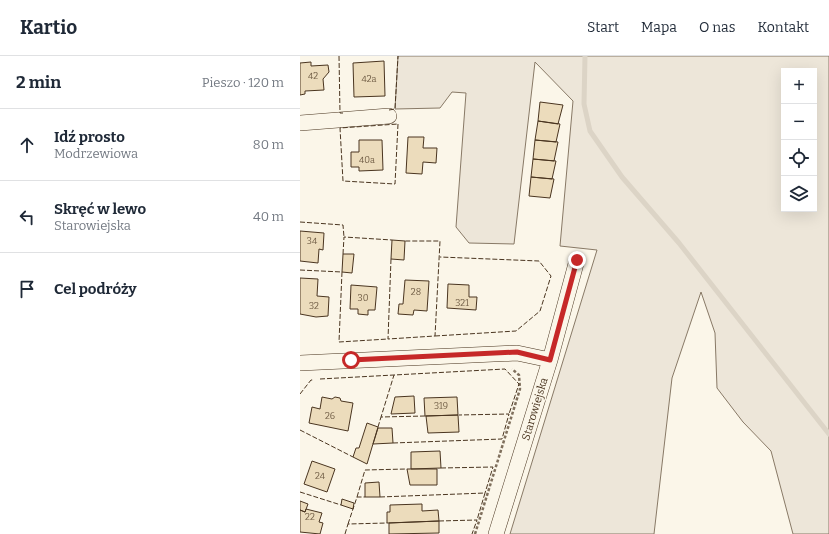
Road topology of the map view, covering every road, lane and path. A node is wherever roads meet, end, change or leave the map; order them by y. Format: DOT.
graph roads {
  1 [pos="389,116"];
  2 [pos="300,123"];
  3 [pos="577,260"];
  4 [pos="550,360"];
  5 [pos="300,363"];
  6 [pos="510,368"];
  7 [pos="476,534"];
  8 [pos="496,534"];
  1 -- 2 [label="street"];
  3 -- 4 [label="street, Starowiejska"];
  4 -- 5 [label="street"];
  4 -- 8 [label="street, Starowiejska"];
  6 -- 7 [label="path"];
}
